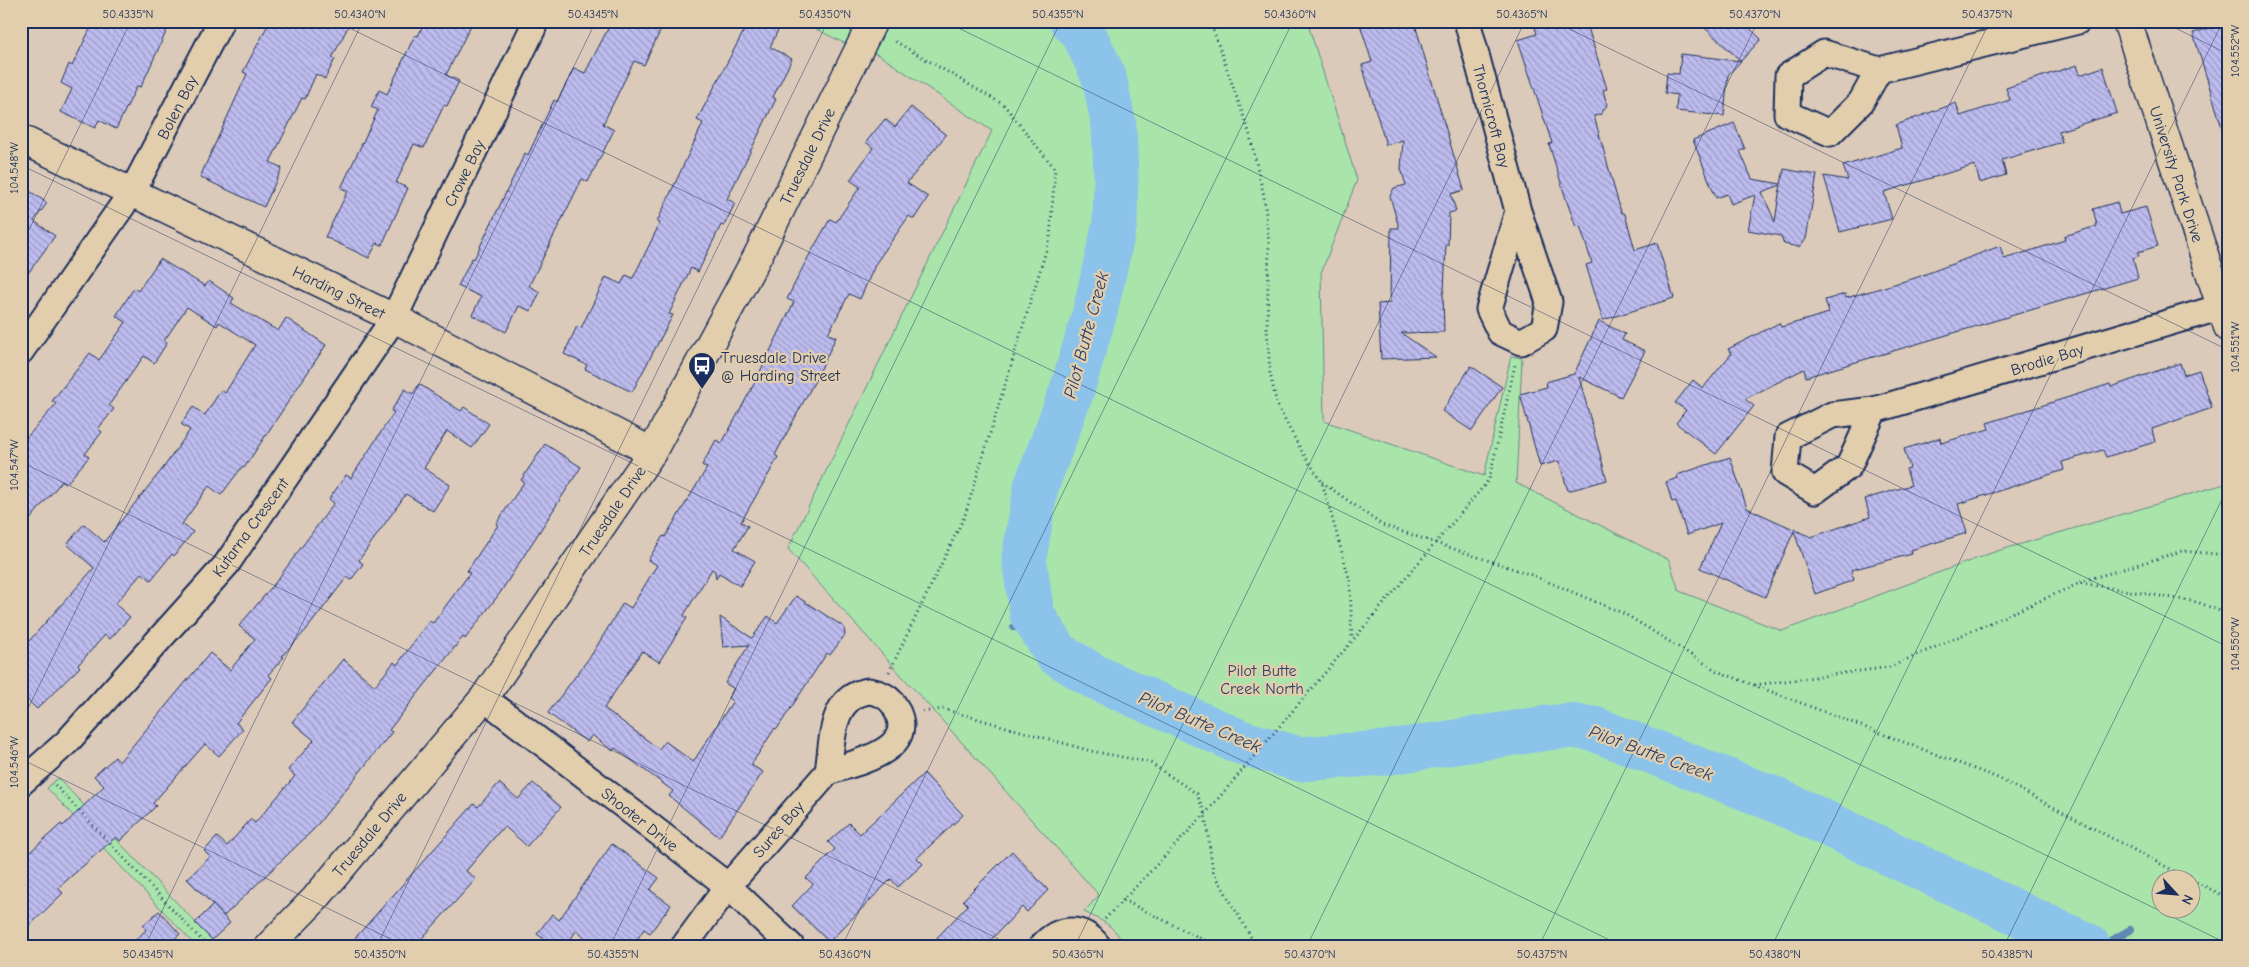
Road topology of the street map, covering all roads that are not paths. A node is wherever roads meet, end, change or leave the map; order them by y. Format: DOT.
graph roads {
  1 [pos="222,21"];
  2 [pos="1467,21"];
  3 [pos="2078,21"];
  4 [pos="2127,21"];
  5 [pos="537,23"];
  6 [pos="871,25"];
  7 [pos="1879,70"];
  8 [pos="21,139"];
  9 [pos="132,192"];
  10 [pos="1518,210"];
  11 [pos="2225,314"];
  12 [pos="394,318"];
  13 [pos="21,351"];
  14 [pos="1874,410"];
  15 [pos="652,452"];
  16 [pos="484,698"];
  17 [pos="828,772"];
  18 [pos="30,776"];
  19 [pos="728,886"];
  20 [pos="1094,941"];
  21 [pos="268,946"];
  22 [pos="684,946"];
  23 [pos="791,946"];
  24 [pos="1042,946"];
  1 -- 9 [label="street, Bolen Bay"];
  2 -- 10 [label="street, Thornicroft Bay"];
  3 -- 7 [label="street"];
  4 -- 11 [label="street, University Park Drive"];
  5 -- 12 [label="street, Crowe Bay"];
  6 -- 15 [label="street, Truesdale Drive"];
  8 -- 9 [label="street, Harding Street"];
  9 -- 12 [label="street, Harding Street"];
  9 -- 13 [label="street"];
  10 -- 10 [label="street, Thornicroft Bay"];
  11 -- 14 [label="street, Brodie Bay"];
  12 -- 15 [label="street, Harding Street"];
  12 -- 18 [label="street, Kutarna Crescent"];
  15 -- 16 [label="street, Truesdale Drive"];
  16 -- 19 [label="street, Shooter Drive"];
  16 -- 21 [label="street, Truesdale Drive"];
  17 -- 17 [label="street, Sures Bay"];
  17 -- 19 [label="street, Sures Bay"];
  19 -- 22 [label="street, Sures Bay"];
  19 -- 23 [label="street, Shooter Drive"];
  20 -- 24 [label="street"];
}
